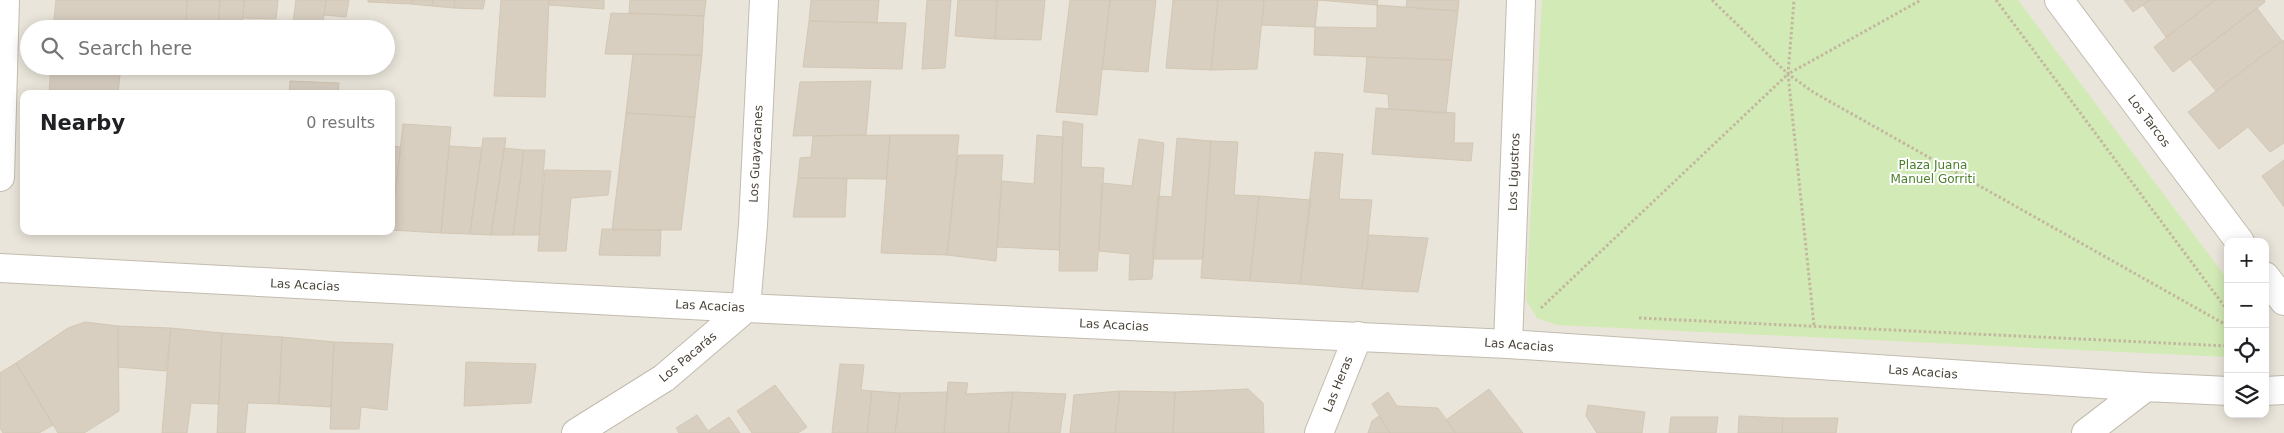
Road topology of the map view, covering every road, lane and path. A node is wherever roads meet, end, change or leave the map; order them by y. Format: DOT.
graph roads {
  1 [pos="5,0"];
  2 [pos="764,0"];
  3 [pos="1520,0"];
  4 [pos="1712,0"];
  5 [pos="1794,0"];
  6 [pos="1921,0"];
  7 [pos="1996,0"];
  8 [pos="2059,0"];
  9 [pos="1788,74"];
  10 [pos="0,177"];
  11 [pos="2237,238"];
  12 [pos="0,268"];
  13 [pos="2269,281"];
  14 [pos="2284,301"];
  15 [pos="2224,306"];
  16 [pos="746,308"];
  17 [pos="1548,312"];
  18 [pos="1635,318"];
  19 [pos="2224,324"];
  20 [pos="1814,325"];
  21 [pos="1358,336"];
  22 [pos="1508,344"];
  23 [pos="2224,346"];
  24 [pos="2146,387"];
  25 [pos="2284,390"];
  26 [pos="2224,391"];
  27 [pos="2269,391"];
  28 [pos="576,433"];
  29 [pos="1319,433"];
  30 [pos="2086,433"];
  1 -- 10 [label="street"];
  2 -- 16 [label="street, Los Guayacanes"];
  3 -- 22 [label="street, Los Ligustros"];
  4 -- 9 [label="path"];
  5 -- 9 [label="path"];
  6 -- 9 [label="path"];
  7 -- 15 [label="path"];
  8 -- 11 [label="street, Los Tarcos"];
  9 -- 17 [label="path"];
  9 -- 19 [label="path"];
  9 -- 20 [label="path"];
  12 -- 16 [label="street, Las Acacias"];
  13 -- 14 [label="street"];
  16 -- 21 [label="street, Las Acacias"];
  16 -- 28 [label="street, Los Pacarás"];
  18 -- 20 [label="path"];
  20 -- 23 [label="path"];
  21 -- 22 [label="street, Las Acacias"];
  21 -- 29 [label="street, Las Heras"];
  22 -- 24 [label="street, Las Acacias"];
  24 -- 26 [label="street, Las Acacias"];
  24 -- 30 [label="street"];
  25 -- 27 [label="street"];
}
